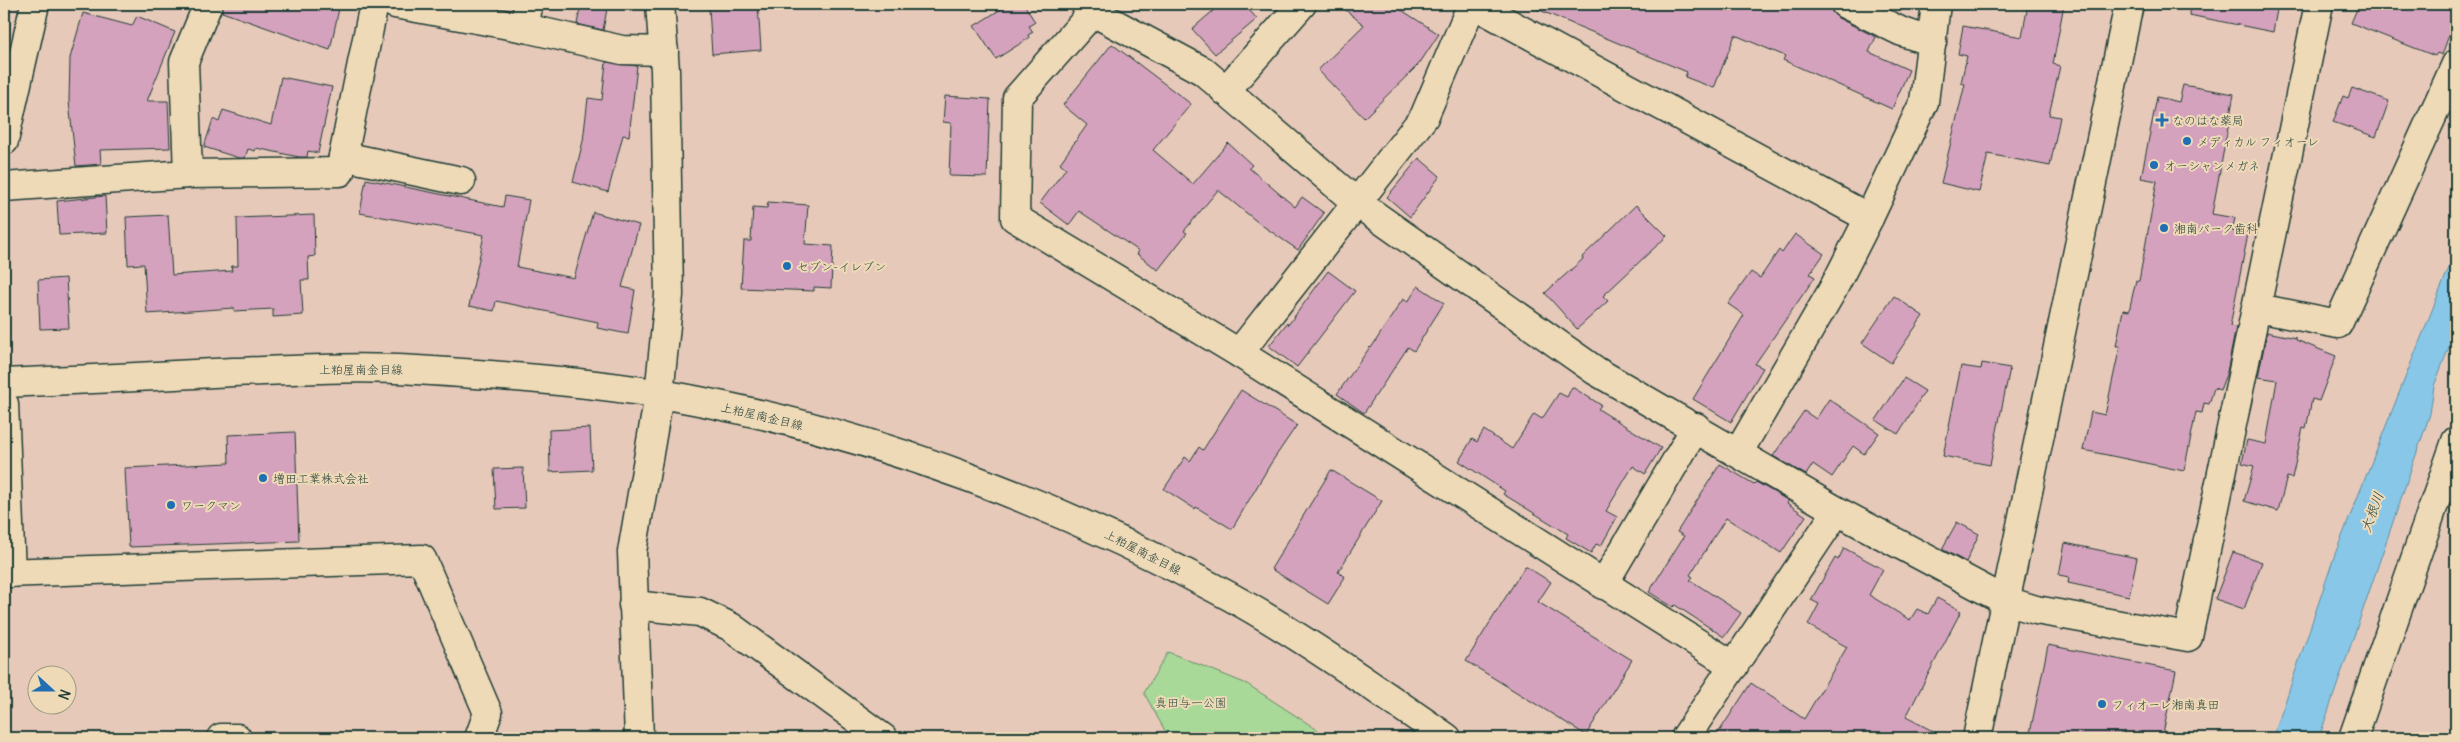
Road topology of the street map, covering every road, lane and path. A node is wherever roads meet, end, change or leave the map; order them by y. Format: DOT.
graph roads {
  1 [pos="35,4"];
  2 [pos="208,4"];
  3 [pos="374,4"];
  4 [pos="394,4"];
  5 [pos="660,4"];
  6 [pos="1302,4"];
  7 [pos="1472,4"];
  8 [pos="1844,4"];
  9 [pos="1936,4"];
  10 [pos="2129,4"];
  11 [pos="2319,4"];
  12 [pos="1089,8"];
  13 [pos="526,16"];
  14 [pos="1932,42"];
  15 [pos="664,51"];
  16 [pos="2456,64"];
  17 [pos="1225,91"];
  18 [pos="4,140"];
  19 [pos="343,156"];
  20 [pos="188,174"];
  21 [pos="461,181"];
  22 [pos="4,187"];
  23 [pos="1356,202"];
  24 [pos="1869,218"];
  25 [pos="2258,308"];
  26 [pos="1239,354"];
  27 [pos="4,383"];
  28 [pos="659,395"];
  29 [pos="4,404"];
  30 [pos="1696,428"];
  31 [pos="2456,441"];
  32 [pos="1738,452"];
  33 [pos="1837,511"];
  34 [pos="7,573"];
  35 [pos="1603,585"];
  36 [pos="2006,601"];
  37 [pos="633,605"];
  38 [pos="1734,666"];
  39 [pos="222,738"];
  40 [pos="237,738"];
  41 [pos="480,738"];
  42 [pos="639,738"];
  43 [pos="883,738"];
  44 [pos="1447,738"];
  45 [pos="1685,738"];
  46 [pos="1977,738"];
  47 [pos="2353,738"];
  1 -- 18 [label="street"];
  2 -- 20 [label="street"];
  3 -- 19 [label="street"];
  4 -- 13 [label="street"];
  5 -- 15 [label="street"];
  6 -- 17 [label="street"];
  7 -- 23 [label="street"];
  7 -- 24 [label="street"];
  8 -- 14 [label="street"];
  9 -- 14 [label="street"];
  10 -- 36 [label="street"];
  11 -- 25 [label="street"];
  12 -- 17 [label="street"];
  12 -- 26 [label="street"];
  13 -- 15 [label="street"];
  14 -- 24 [label="street"];
  15 -- 28 [label="street"];
  16 -- 25 [label="street"];
  17 -- 23 [label="street"];
  19 -- 20 [label="street"];
  19 -- 21 [label="street"];
  20 -- 22 [label="street"];
  23 -- 26 [label="street"];
  23 -- 30 [label="street"];
  24 -- 32 [label="street"];
  25 -- 36 [label="street"];
  26 -- 35 [label="street"];
  27 -- 28 [label="street, 上粕屋南金目線"];
  28 -- 37 [label="street"];
  28 -- 44 [label="street, 上粕屋南金目線"];
  29 -- 34 [label="street"];
  30 -- 32 [label="street"];
  30 -- 35 [label="street"];
  31 -- 47 [label="street"];
  32 -- 33 [label="street"];
  33 -- 36 [label="street"];
  33 -- 38 [label="street"];
  34 -- 41 [label="street"];
  35 -- 38 [label="street"];
  36 -- 46 [label="street"];
  37 -- 42 [label="street"];
  37 -- 43 [label="street"];
  38 -- 45 [label="street"];
  39 -- 40 [label="street"];
}
